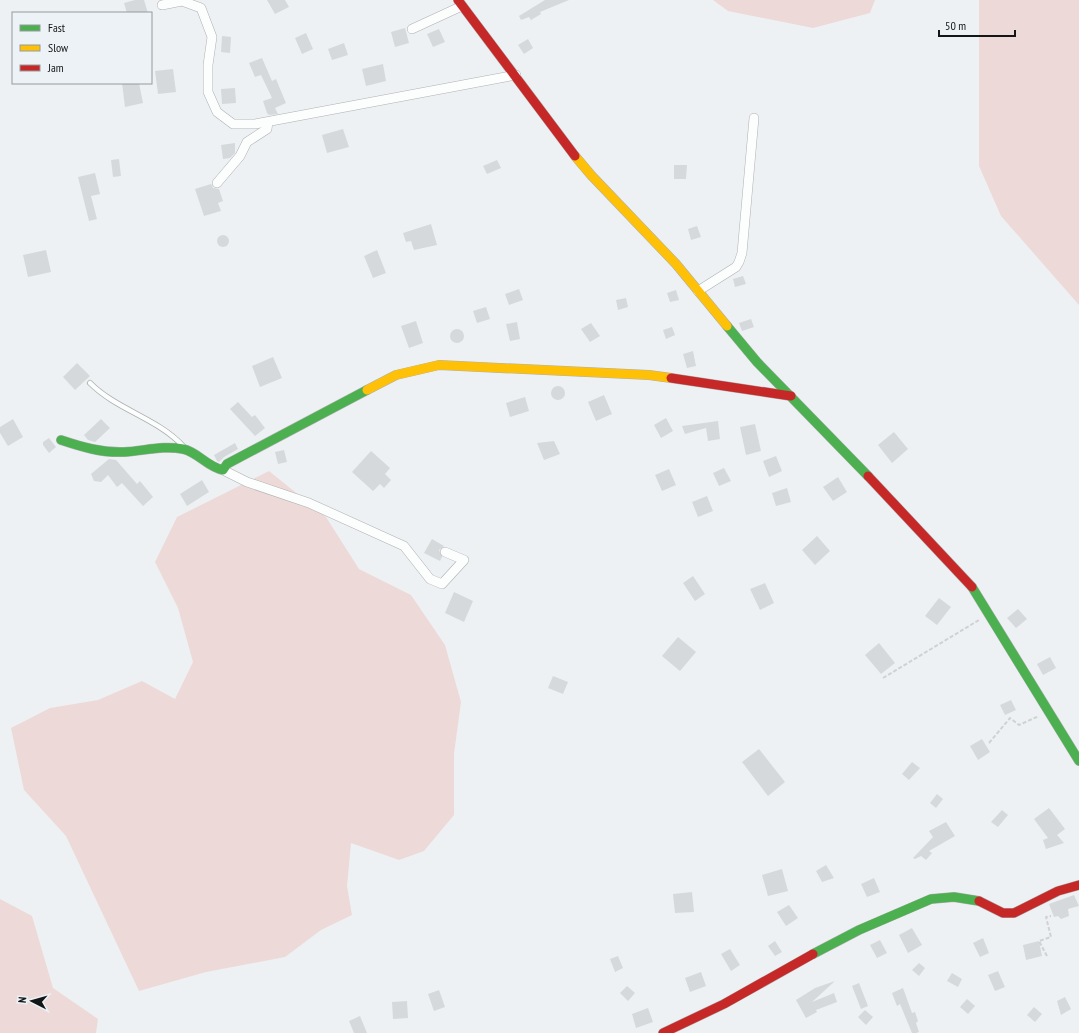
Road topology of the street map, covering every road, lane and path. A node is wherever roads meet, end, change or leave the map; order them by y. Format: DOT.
graph roads {
  1 [pos="460,3"];
  2 [pos="162,5"];
  3 [pos="412,29"];
  4 [pos="516,76"];
  5 [pos="754,118"];
  6 [pos="268,122"];
  7 [pos="217,183"];
  8 [pos="698,291"];
  9 [pos="90,383"];
  10 [pos="791,396"];
  11 [pos="61,440"];
  12 [pos="185,449"];
  13 [pos="223,470"];
  14 [pos="445,552"];
  15 [pos="990,613"];
  16 [pos="883,678"];
  17 [pos="1050,711"];
  18 [pos="989,742"];
  19 [pos="1079,761"];
  20 [pos="1079,885"];
  21 [pos="1051,916"];
  22 [pos="1047,956"];
  23 [pos="662,1033"];
  1 -- 3 [label="street"];
  1 -- 4 [label="street"];
  2 -- 6 [label="street"];
  4 -- 6 [label="street"];
  4 -- 8 [label="street"];
  5 -- 8 [label="street"];
  6 -- 7 [label="street"];
  8 -- 10 [label="street"];
  9 -- 12 [label="lane"];
  10 -- 13 [label="street"];
  10 -- 15 [label="street"];
  11 -- 12 [label="street"];
  12 -- 13 [label="street"];
  13 -- 14 [label="street"];
  15 -- 16 [label="path"];
  15 -- 17 [label="street"];
  17 -- 18 [label="path"];
  17 -- 19 [label="street"];
  20 -- 23 [label="street"];
  21 -- 22 [label="path"];
}
